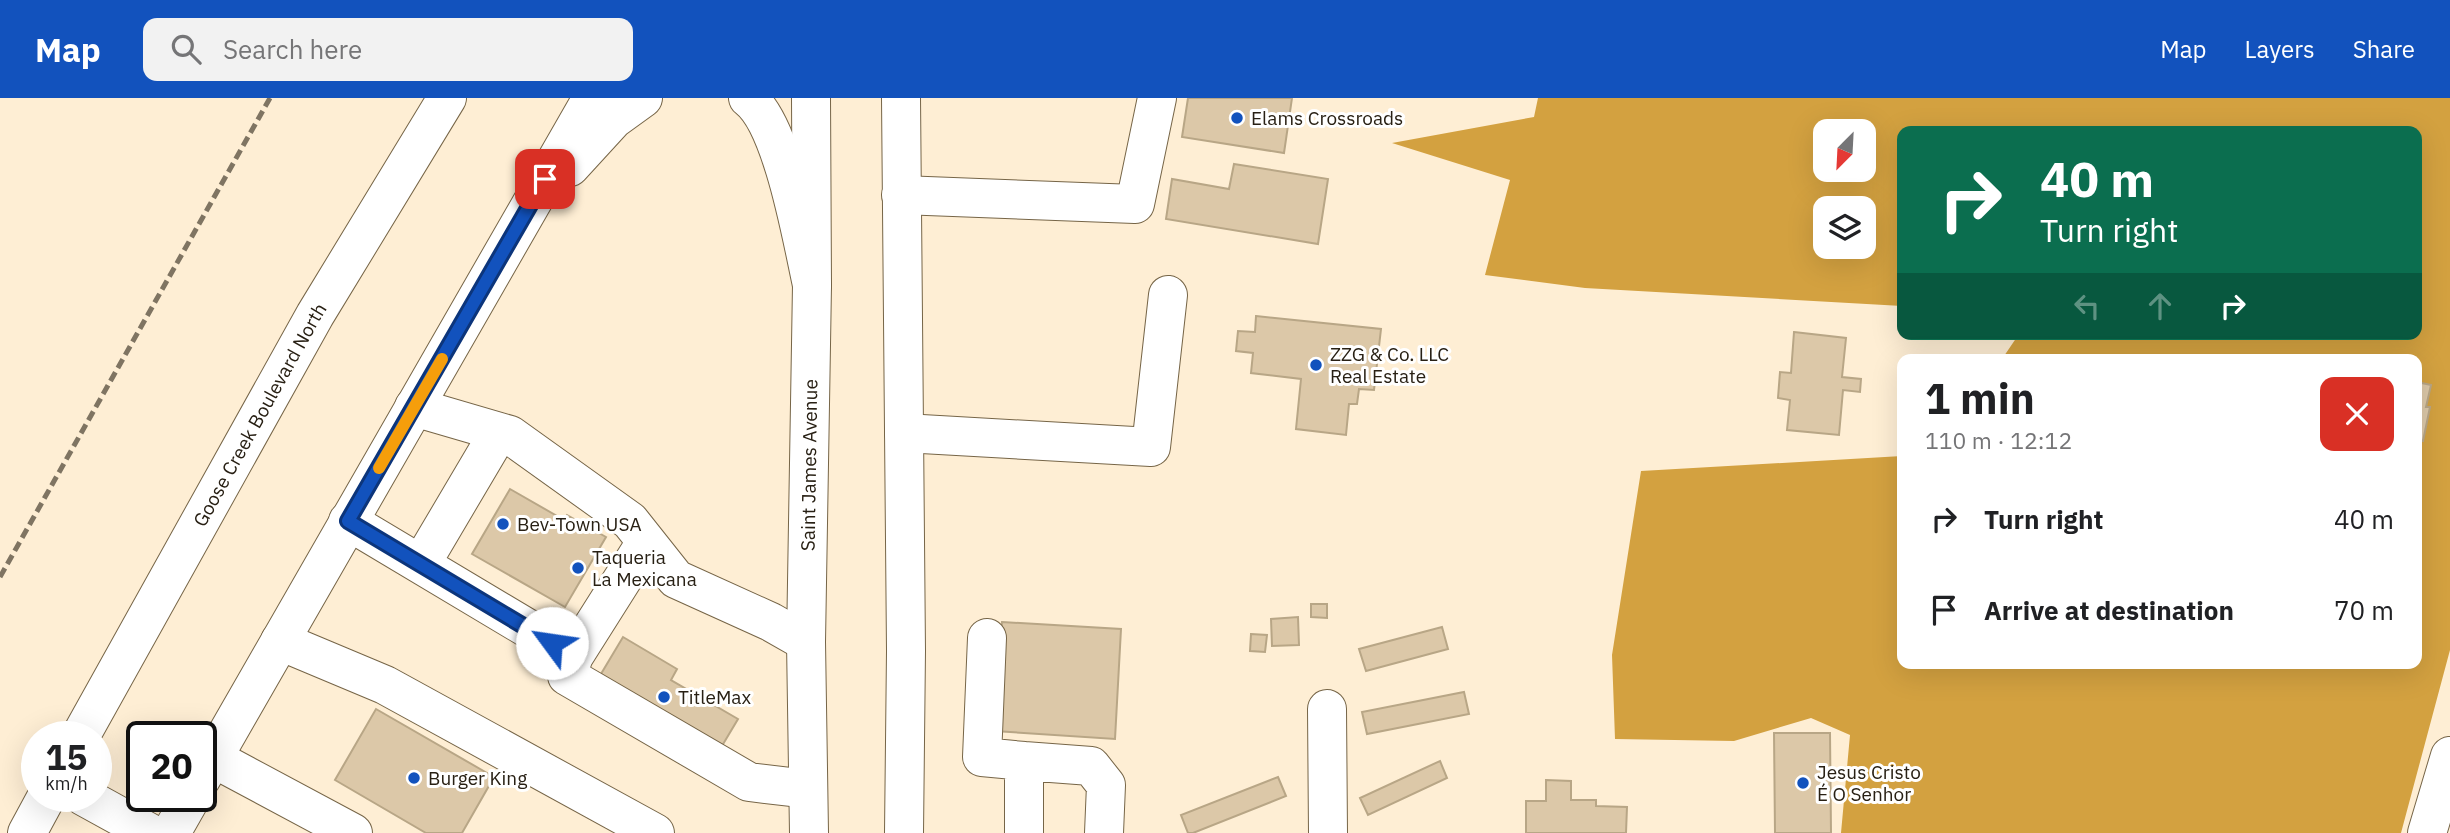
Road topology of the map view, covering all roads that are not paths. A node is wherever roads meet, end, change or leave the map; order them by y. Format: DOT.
graph roads {
  1 [pos="447,98"];
  2 [pos="592,98"];
  3 [pos="643,98"];
  4 [pos="748,98"];
  5 [pos="811,98"];
  6 [pos="901,98"];
  7 [pos="1157,98"];
  8 [pos="901,195"];
  9 [pos="522,220"];
  10 [pos="812,285"];
  11 [pos="1168,295"];
  12 [pos="414,407"];
  13 [pos="499,432"];
  14 [pos="904,433"];
  15 [pos="348,521"];
  16 [pos="646,542"];
  17 [pos="421,564"];
  18 [pos="987,638"];
  19 [pos="280,641"];
  20 [pos="806,642"];
  21 [pos="574,656"];
  22 [pos="369,678"];
  23 [pos="1326,709"];
  24 [pos="89,721"];
  25 [pos="217,751"];
  26 [pos="2450,756"];
  27 [pos="1024,761"];
  28 [pos="217,773"];
  29 [pos="808,789"];
  30 [pos="38,812"];
  31 [pos="112,812"];
  32 [pos="182,812"];
  33 [pos="27,833"];
  34 [pos="150,833"];
  35 [pos="171,833"];
  36 [pos="353,833"];
  37 [pos="602,833"];
  38 [pos="655,833"];
  39 [pos="809,833"];
  40 [pos="904,833"];
  41 [pos="1024,833"];
  42 [pos="1104,833"];
  43 [pos="1328,833"];
  44 [pos="2427,833"];
  1 -- 24 [label="main road, Goose Creek Boulevard North"];
  2 -- 9 [label="main road"];
  3 -- 9 [label="main road"];
  4 -- 10 [label="main road"];
  5 -- 10 [label="main road, Saint James Avenue"];
  6 -- 8 [label="main road"];
  7 -- 8 [label="main road"];
  8 -- 14 [label="main road"];
  9 -- 12 [label="main road"];
  10 -- 20 [label="main road, Saint James Avenue"];
  11 -- 14 [label="main road"];
  12 -- 13 [label="main road"];
  12 -- 15 [label="main road"];
  13 -- 16 [label="main road"];
  13 -- 17 [label="main road"];
  14 -- 40 [label="main road"];
  15 -- 17 [label="main road"];
  15 -- 19 [label="main road"];
  16 -- 20 [label="main road"];
  16 -- 21 [label="main road"];
  17 -- 21 [label="main road"];
  18 -- 27 [label="main road"];
  19 -- 22 [label="main road"];
  19 -- 25 [label="main road"];
  20 -- 29 [label="main road, Saint James Avenue"];
  21 -- 29 [label="main road"];
  22 -- 37 [label="main road"];
  22 -- 38 [label="main road"];
  23 -- 43 [label="main road"];
  26 -- 44 [label="main road"];
  27 -- 41 [label="main road"];
  27 -- 42 [label="main road"];
  28 -- 36 [label="main road"];
  29 -- 39 [label="main road, Saint James Avenue"];
  30 -- 33 [label="main road"];
  31 -- 34 [label="main road"];
  32 -- 35 [label="main road"];
}
